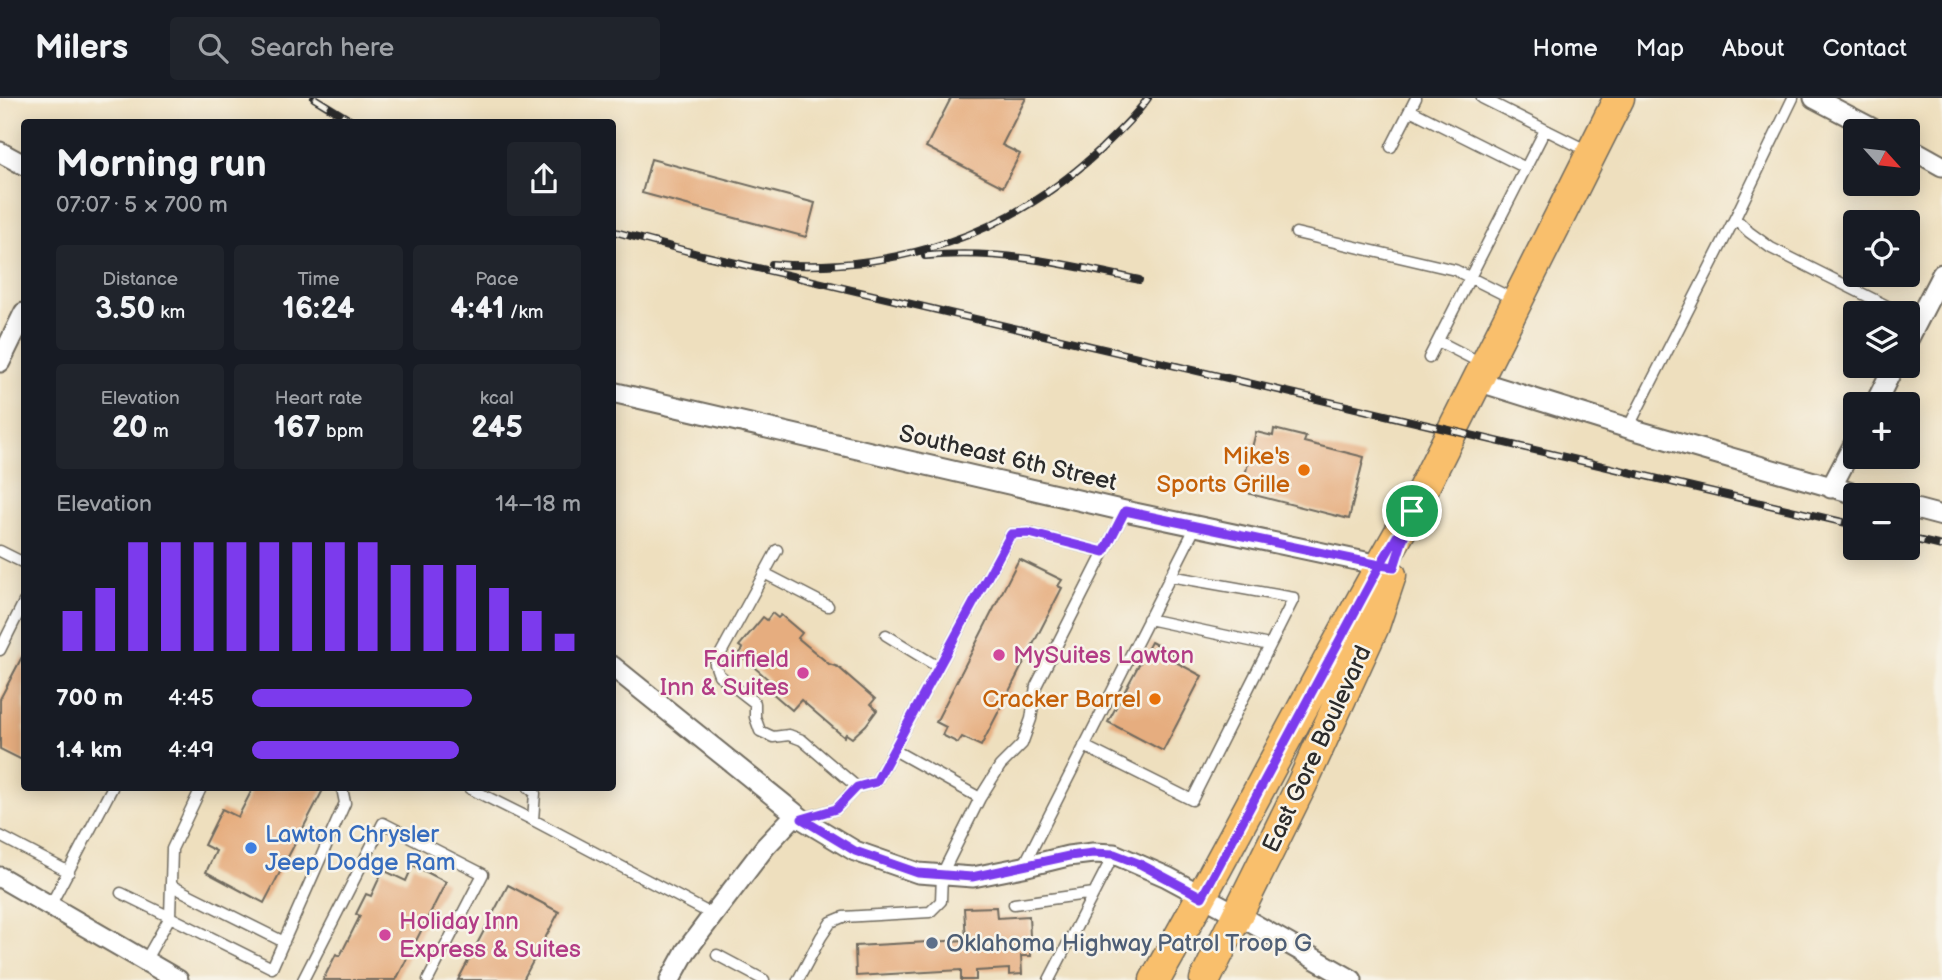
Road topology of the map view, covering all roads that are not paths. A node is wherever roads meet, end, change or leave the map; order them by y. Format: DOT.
graph roads {
  1 [pos="1416,98"];
  2 [pos="1482,98"];
  3 [pos="1619,98"];
  4 [pos="1793,98"];
  5 [pos="1814,98"];
  6 [pos="1410,110"];
  7 [pos="1854,119"];
  8 [pos="1545,130"];
  9 [pos="1391,147"];
  10 [pos="0,152"];
  11 [pos="1592,153"];
  12 [pos="1920,154"];
  13 [pos="21,163"];
  14 [pos="1942,166"];
  15 [pos="1526,168"];
  16 [pos="1735,218"];
  17 [pos="1296,233"];
  18 [pos="1942,274"];
  19 [pos="1471,277"];
  20 [pos="1517,301"];
  21 [pos="1877,301"];
  22 [pos="1920,303"];
  23 [pos="21,319"];
  24 [pos="1438,341"];
  25 [pos="1429,358"];
  26 [pos="0,362"];
  27 [pos="1481,373"];
  28 [pos="616,393"];
  29 [pos="1628,428"];
  30 [pos="1843,465"];
  31 [pos="1831,488"];
  32 [pos="1843,491"];
  33 [pos="1920,510"];
  34 [pos="1125,511"];
  35 [pos="1942,516"];
  36 [pos="1196,526"];
  37 [pos="777,550"];
  38 [pos="0,551"];
  39 [pos="1104,552"];
  40 [pos="21,562"];
  41 [pos="1387,566"];
  42 [pos="764,573"];
  43 [pos="1170,576"];
  44 [pos="828,607"];
  45 [pos="21,608"];
  46 [pos="1148,619"];
  47 [pos="886,635"];
  48 [pos="1269,645"];
  49 [pos="0,650"];
  50 [pos="938,667"];
  51 [pos="616,669"];
  52 [pos="1084,746"];
  53 [pos="894,750"];
  54 [pos="857,787"];
  55 [pos="110,791"];
  56 [pos="200,791"];
  57 [pos="343,791"];
  58 [pos="475,791"];
  59 [pos="533,791"];
  60 [pos="980,798"];
  61 [pos="799,817"];
  62 [pos="533,820"];
  63 [pos="0,836"];
  64 [pos="1114,854"];
  65 [pos="1023,867"];
  66 [pos="69,872"];
  67 [pos="942,874"];
  68 [pos="0,877"];
  69 [pos="172,886"];
  70 [pos="121,893"];
  71 [pos="1094,893"];
  72 [pos="1202,897"];
  73 [pos="1014,904"];
  74 [pos="50,906"];
  75 [pos="713,915"];
  76 [pos="1238,915"];
  77 [pos="170,917"];
  78 [pos="284,942"];
  79 [pos="717,955"];
  80 [pos="145,961"];
  81 [pos="178,980"];
  82 [pos="303,980"];
  83 [pos="428,980"];
  84 [pos="670,980"];
  85 [pos="764,980"];
  86 [pos="798,980"];
  87 [pos="1049,980"];
  88 [pos="1155,980"];
  89 [pos="1205,980"];
  90 [pos="1352,980"];
  1 -- 6 [label="lane"];
  2 -- 8 [label="lane"];
  3 -- 11 [label="main road, East Gore Boulevard"];
  4 -- 16 [label="lane"];
  5 -- 7 [label="street"];
  6 -- 9 [label="lane"];
  6 -- 15 [label="lane"];
  8 -- 11 [label="lane"];
  8 -- 15 [label="lane"];
  10 -- 13 [label="street"];
  11 -- 20 [label="main road, East Gore Boulevard"];
  12 -- 14 [label="street"];
  15 -- 19 [label="lane"];
  16 -- 21 [label="lane"];
  16 -- 29 [label="lane"];
  17 -- 19 [label="lane"];
  18 -- 22 [label="street"];
  19 -- 20 [label="lane"];
  19 -- 24 [label="lane"];
  20 -- 27 [label="main road, East Gore Boulevard"];
  23 -- 26 [label="street"];
  24 -- 25 [label="lane"];
  24 -- 27 [label="lane"];
  27 -- 29 [label="street"];
  27 -- 41 [label="main road, East Gore Boulevard"];
  28 -- 34 [label="street, Southeast 6th Street"];
  29 -- 31 [label="street"];
  30 -- 31 [label="street"];
  31 -- 32 [label="street"];
  33 -- 35 [label="street"];
  34 -- 36 [label="street, Southeast 6th Street"];
  34 -- 39 [label="lane"];
  36 -- 41 [label="street, Southeast 6th Street"];
  36 -- 43 [label="lane"];
  37 -- 42 [label="lane"];
  38 -- 40 [label="lane"];
  39 -- 50 [label="lane"];
  39 -- 60 [label="lane"];
  41 -- 72 [label="main road, East Gore Boulevard"];
  41 -- 76 [label="main road, East Gore Boulevard"];
  42 -- 44 [label="lane"];
  42 -- 54 [label="lane"];
  43 -- 46 [label="lane"];
  43 -- 48 [label="lane"];
  45 -- 49 [label="lane"];
  46 -- 48 [label="lane"];
  46 -- 52 [label="lane"];
  47 -- 50 [label="lane"];
  48 -- 52 [label="lane"];
  50 -- 53 [label="lane"];
  51 -- 61 [label="street"];
  52 -- 65 [label="lane"];
  53 -- 54 [label="lane"];
  53 -- 60 [label="lane"];
  54 -- 61 [label="lane"];
  55 -- 66 [label="lane"];
  56 -- 69 [label="lane"];
  57 -- 78 [label="lane"];
  58 -- 62 [label="lane"];
  59 -- 62 [label="lane"];
  60 -- 67 [label="lane"];
  61 -- 67 [label="street"];
  61 -- 75 [label="street"];
  62 -- 75 [label="lane"];
  63 -- 66 [label="lane"];
  64 -- 65 [label="street"];
  64 -- 71 [label="lane"];
  64 -- 72 [label="street"];
  65 -- 67 [label="street"];
  66 -- 74 [label="lane"];
  67 -- 86 [label="lane"];
  68 -- 74 [label="street"];
  69 -- 77 [label="lane"];
  69 -- 78 [label="lane"];
  70 -- 77 [label="lane"];
  71 -- 73 [label="lane"];
  71 -- 87 [label="lane"];
  72 -- 76 [label="street"];
  72 -- 88 [label="main road, East Gore Boulevard"];
  74 -- 80 [label="street"];
  75 -- 84 [label="street"];
  76 -- 89 [label="main road, East Gore Boulevard"];
  76 -- 90 [label="street"];
  77 -- 78 [label="lane"];
  77 -- 80 [label="lane"];
  79 -- 85 [label="lane"];
  80 -- 81 [label="street"];
  82 -- 83 [label="lane"];
}
